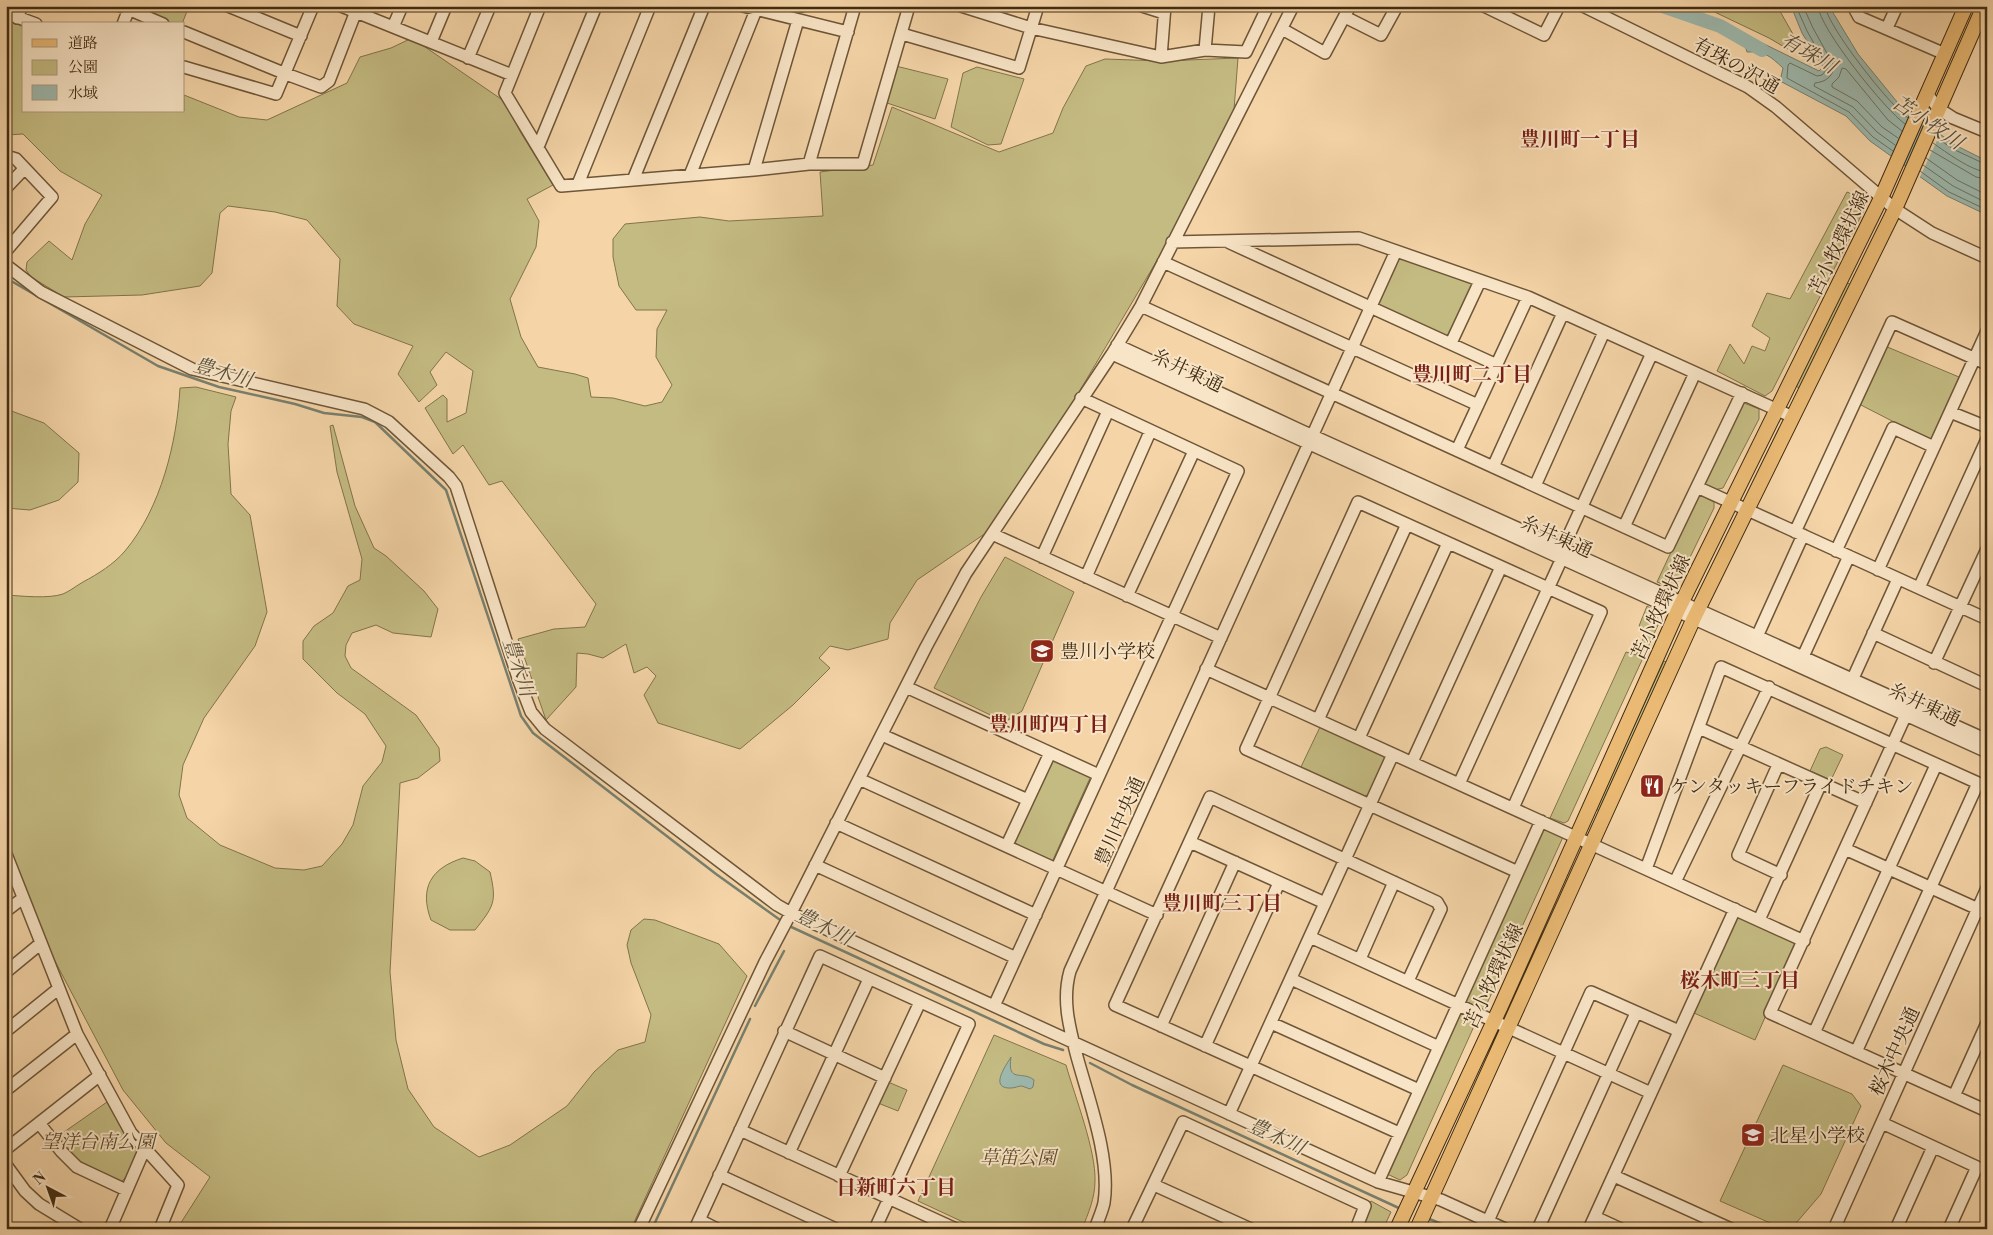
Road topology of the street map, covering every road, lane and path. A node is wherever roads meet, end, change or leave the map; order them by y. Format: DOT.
graph roads {
  1 [pos="22,6"];
  2 [pos="228,6"];
  3 [pos="313,6"];
  4 [pos="340,6"];
  5 [pos="402,6"];
  6 [pos="446,6"];
  7 [pos="490,6"];
  8 [pos="540,6"];
  9 [pos="596,6"];
  10 [pos="650,6"];
  11 [pos="704,6"];
  12 [pos="743,6"];
  13 [pos="855,6"];
  14 [pos="909,6"];
  15 [pos="1038,6"];
  16 [pos="1142,6"];
  17 [pos="1209,6"];
  18 [pos="1268,6"];
  19 [pos="1293,6"];
  20 [pos="1397,6"];
  21 [pos="1484,6"];
  22 [pos="1559,6"];
  23 [pos="1583,6"];
  24 [pos="1853,6"];
  25 [pos="1897,6"];
  26 [pos="1966,6"];
  27 [pos="127,7"];
  28 [pos="969,7"];
  29 [pos="1164,9"];
  30 [pos="1984,9"];
  31 [pos="357,10"];
  32 [pos="756,10"];
  33 [pos="1348,12"];
  34 [pos="12,16"];
  35 [pos="798,20"];
  36 [pos="30,22"];
  37 [pos="123,22"];
  38 [pos="159,22"];
  39 [pos="393,27"];
  40 [pos="1031,28"];
  41 [pos="1887,28"];
  42 [pos="1282,29"];
  43 [pos="185,32"];
  44 [pos="848,32"];
  45 [pos="902,34"];
  46 [pos="301,36"];
  47 [pos="431,42"];
  48 [pos="1205,50"];
  49 [pos="1945,54"];
  50 [pos="1161,57"];
  51 [pos="468,58"];
  52 [pos="185,67"];
  53 [pos="286,74"];
  54 [pos="512,75"];
  55 [pos="1925,100"];
  56 [pos="1938,113"];
  57 [pos="1987,132"];
  58 [pos="538,147"];
  59 [pos="6,156"];
  60 [pos="809,164"];
  61 [pos="24,169"];
  62 [pos="754,170"];
  63 [pos="690,176"];
  64 [pos="633,180"];
  65 [pos="578,184"];
  66 [pos="6,188"];
  67 [pos="1881,198"];
  68 [pos="1895,209"];
  69 [pos="1172,242"];
  70 [pos="1227,242"];
  71 [pos="6,251"];
  72 [pos="1396,251"];
  73 [pos="1987,258"];
  74 [pos="1163,262"];
  75 [pos="6,265"];
  76 [pos="1480,281"];
  77 [pos="1528,297"];
  78 [pos="1140,306"];
  79 [pos="1371,308"];
  80 [pos="1564,313"];
  81 [pos="1987,330"];
  82 [pos="1604,332"];
  83 [pos="1451,343"];
  84 [pos="1352,349"];
  85 [pos="1114,350"];
  86 [pos="1652,353"];
  87 [pos="1974,359"];
  88 [pos="1987,364"];
  89 [pos="1497,365"];
  90 [pos="1695,373"];
  91 [pos="1742,393"];
  92 [pos="1332,394"];
  93 [pos="1081,398"];
  94 [pos="1478,405"];
  95 [pos="1776,410"];
  96 [pos="1108,411"];
  97 [pos="1950,412"];
  98 [pos="1793,417"];
  99 [pos="1987,427"];
  100 [pos="1150,432"];
  101 [pos="1987,439"];
  102 [pos="1311,440"];
  103 [pos="1934,447"];
  104 [pos="1457,450"];
  105 [pos="1194,451"];
  106 [pos="1493,467"];
  107 [pos="1535,486"];
  108 [pos="1697,487"];
  109 [pos="1731,503"];
  110 [pos="1582,508"];
  111 [pos="1747,510"];
  112 [pos="1407,524"];
  113 [pos="1624,527"];
  114 [pos="992,534"];
  115 [pos="1799,534"];
  116 [pos="1448,543"];
  117 [pos="1987,549"];
  118 [pos="1836,551"];
  119 [pos="1562,553"];
  120 [pos="1849,556"];
  121 [pos="1042,557"];
  122 [pos="1501,567"];
  123 [pos="1878,570"];
  124 [pos="1086,576"];
  125 [pos="1898,579"];
  126 [pos="1548,588"];
  127 [pos="1919,588"];
  128 [pos="1127,596"];
  129 [pos="1680,606"];
  130 [pos="1960,607"];
  131 [pos="1696,614"];
  132 [pos="1172,616"];
  133 [pos="1987,619"];
  134 [pos="1873,633"];
  135 [pos="1220,638"];
  136 [pos="1755,640"];
  137 [pos="1801,661"];
  138 [pos="1934,663"];
  139 [pos="1206,669"];
  140 [pos="1850,684"];
  141 [pos="1987,686"];
  142 [pos="1768,687"];
  143 [pos="906,688"];
  144 [pos="1269,697"];
  145 [pos="1908,710"];
  146 [pos="1318,720"];
  147 [pos="1699,728"];
  148 [pos="882,735"];
  149 [pos="1359,738"];
  150 [pos="1987,740"];
  151 [pos="1892,744"];
  152 [pos="1740,746"];
  153 [pos="1987,752"];
  154 [pos="1050,753"];
  155 [pos="1393,754"];
  156 [pos="1412,762"];
  157 [pos="1778,765"];
  158 [pos="1936,765"];
  159 [pos="1099,775"];
  160 [pos="858,779"];
  161 [pos="1822,783"];
  162 [pos="1459,784"];
  163 [pos="1028,800"];
  164 [pos="1866,803"];
  165 [pos="1370,805"];
  166 [pos="1513,808"];
  167 [pos="1541,821"];
  168 [pos="836,824"];
  169 [pos="1575,837"];
  170 [pos="1190,842"];
  171 [pos="1592,844"];
  172 [pos="1007,845"];
  173 [pos="1845,849"];
  174 [pos="6,854"];
  175 [pos="1345,859"];
  176 [pos="1236,862"];
  177 [pos="815,865"];
  178 [pos="1056,869"];
  179 [pos="1646,869"];
  180 [pos="1889,869"];
  181 [pos="1518,872"];
  182 [pos="1781,875"];
  183 [pos="1278,882"];
  184 [pos="1394,882"];
  185 [pos="1674,882"];
  186 [pos="1931,887"];
  187 [pos="1987,888"];
  188 [pos="1106,891"];
  189 [pos="23,898"];
  190 [pos="1325,903"];
  191 [pos="1735,909"];
  192 [pos="6,911"];
  193 [pos="1982,911"];
  194 [pos="1036,915"];
  195 [pos="1157,915"];
  196 [pos="790,916"];
  197 [pos="1759,920"];
  198 [pos="1310,937"];
  199 [pos="1804,941"];
  200 [pos="40,944"];
  201 [pos="1016,958"];
  202 [pos="1360,959"];
  203 [pos="6,972"];
  204 [pos="869,978"];
  205 [pos="1291,979"];
  206 [pos="1408,981"];
  207 [pos="58,989"];
  208 [pos="920,1002"];
  209 [pos="1458,1004"];
  210 [pos="994,1006"];
  211 [pos="1636,1012"];
  212 [pos="1494,1020"];
  213 [pos="1271,1023"];
  214 [pos="1987,1023"];
  215 [pos="1161,1026"];
  216 [pos="1509,1028"];
  217 [pos="6,1031"];
  218 [pos="1679,1031"];
  219 [pos="784,1032"];
  220 [pos="78,1034"];
  221 [pos="1814,1034"];
  222 [pos="1073,1042"];
  223 [pos="1205,1046"];
  224 [pos="1439,1047"];
  225 [pos="1856,1052"];
  226 [pos="1564,1053"];
  227 [pos="834,1055"];
  228 [pos="1251,1067"];
  229 [pos="1608,1073"];
  230 [pos="1904,1074"];
  231 [pos="100,1075"];
  232 [pos="885,1078"];
  233 [pos="6,1090"];
  234 [pos="1419,1090"];
  235 [pos="1651,1093"];
  236 [pos="1954,1096"];
  237 [pos="1987,1111"];
  238 [pos="1229,1114"];
  239 [pos="39,1123"];
  240 [pos="1882,1123"];
  241 [pos="740,1130"];
  242 [pos="1400,1134"];
  243 [pos="1933,1147"];
  244 [pos="145,1148"];
  245 [pos="6,1149"];
  246 [pos="789,1153"];
  247 [pos="6,1165"];
  248 [pos="719,1174"];
  249 [pos="839,1176"];
  250 [pos="1614,1176"];
  251 [pos="1378,1182"];
  252 [pos="1154,1185"];
  253 [pos="126,1190"];
  254 [pos="1412,1196"];
  255 [pos="889,1198"];
  256 [pos="1429,1203"];
  257 [pos="1595,1217"];
  258 [pos="1488,1221"];
  259 [pos="930,1223"];
  260 [pos="1400,1223"];
  261 [pos="697,1225"];
  262 [pos="1418,1227"];
  263 [pos="80,1229"];
  264 [pos="110,1229"];
  265 [pos="160,1229"];
  266 [pos="639,1229"];
  267 [pos="717,1229"];
  268 [pos="836,1229"];
  269 [pos="875,1229"];
  270 [pos="956,1229"];
  271 [pos="1095,1229"];
  272 [pos="1132,1229"];
  273 [pos="1252,1229"];
  274 [pos="1356,1229"];
  275 [pos="1505,1229"];
  276 [pos="1538,1229"];
  277 [pos="1589,1229"];
  278 [pos="1621,1229"];
  279 [pos="1730,1229"];
  280 [pos="1834,1229"];
  281 [pos="1896,1229"];
  282 [pos="1949,1229"];
  1 -- 34 [label="street"];
  2 -- 46 [label="street"];
  3 -- 46 [label="street"];
  4 -- 31 [label="street"];
  5 -- 39 [label="street"];
  6 -- 47 [label="street"];
  7 -- 51 [label="street"];
  8 -- 54 [label="street"];
  9 -- 58 [label="street"];
  10 -- 65 [label="street"];
  11 -- 64 [label="street"];
  12 -- 32 [label="street"];
  13 -- 44 [label="street"];
  14 -- 45 [label="street"];
  15 -- 40 [label="street"];
  16 -- 29 [label="street"];
  17 -- 48 [label="street"];
  18 -- 48 [label="street"];
  19 -- 42 [label="street"];
  20 -- 33 [label="street"];
  21 -- 22 [label="street"];
  23 -- 67 [label="street, 有珠の沢通"];
  24 -- 41 [label="street"];
  25 -- 41 [label="street"];
  26 -- 49 [label="main road, 苫小牧環状線"];
  27 -- 37 [label="street"];
  27 -- 38 [label="street"];
  28 -- 40 [label="street"];
  29 -- 50 [label="street"];
  30 -- 56 [label="main road, 苫小牧環状線"];
  31 -- 39 [label="street"];
  31 -- 53 [label="street"];
  32 -- 35 [label="street"];
  32 -- 63 [label="street"];
  33 -- 42 [label="street"];
  34 -- 36 [label="street"];
  35 -- 44 [label="street"];
  35 -- 62 [label="street"];
  39 -- 47 [label="street"];
  40 -- 45 [label="street"];
  40 -- 50 [label="street"];
  41 -- 49 [label="street"];
  42 -- 69 [label="street"];
  43 -- 53 [label="street"];
  44 -- 60 [label="street"];
  45 -- 60 [label="street"];
  46 -- 53 [label="street"];
  47 -- 51 [label="street"];
  48 -- 50 [label="street"];
  49 -- 55 [label="main road, 苫小牧環状線"];
  51 -- 54 [label="street"];
  52 -- 53 [label="street"];
  54 -- 58 [label="street"];
  55 -- 56 [label="street"];
  55 -- 67 [label="main road, 苫小牧環状線"];
  56 -- 57 [label="street"];
  56 -- 68 [label="main road, 苫小牧環状線"];
  58 -- 65 [label="street"];
  59 -- 61 [label="street"];
  60 -- 62 [label="street"];
  61 -- 66 [label="street"];
  61 -- 71 [label="street"];
  62 -- 63 [label="street"];
  63 -- 64 [label="street"];
  64 -- 65 [label="street"];
  67 -- 68 [label="street, 有珠の沢通"];
  67 -- 95 [label="main road, 苫小牧環状線"];
  68 -- 73 [label="street, 有珠の沢通"];
  68 -- 98 [label="main road, 苫小牧環状線"];
  69 -- 70 [label="street"];
  69 -- 74 [label="street"];
  70 -- 72 [label="street"];
  70 -- 79 [label="street"];
  72 -- 76 [label="street"];
  72 -- 79 [label="street, 豊川中央通"];
  74 -- 78 [label="street"];
  74 -- 84 [label="street"];
  75 -- 196 [label="street"];
  76 -- 77 [label="street"];
  76 -- 83 [label="street"];
  77 -- 80 [label="street"];
  77 -- 89 [label="street"];
  78 -- 85 [label="street"];
  78 -- 92 [label="street"];
  79 -- 83 [label="street"];
  79 -- 84 [label="street, 豊川中央通"];
  80 -- 82 [label="street"];
  80 -- 106 [label="street"];
  81 -- 87 [label="street"];
  82 -- 86 [label="street"];
  82 -- 107 [label="street"];
  83 -- 89 [label="street"];
  84 -- 92 [label="street, 豊川中央通"];
  84 -- 94 [label="street"];
  85 -- 93 [label="street"];
  85 -- 102 [label="street, 糸井東通"];
  86 -- 90 [label="street"];
  86 -- 110 [label="street"];
  87 -- 88 [label="street"];
  87 -- 97 [label="street"];
  87 -- 115 [label="street"];
  89 -- 94 [label="street"];
  90 -- 91 [label="street"];
  90 -- 113 [label="street"];
  91 -- 95 [label="street"];
  91 -- 108 [label="street"];
  92 -- 102 [label="street, 豊川中央通"];
  92 -- 104 [label="street"];
  93 -- 96 [label="street"];
  93 -- 114 [label="street"];
  94 -- 104 [label="street"];
  95 -- 98 [label="street"];
  95 -- 109 [label="main road, 苫小牧環状線"];
  96 -- 100 [label="street"];
  96 -- 121 [label="street"];
  97 -- 99 [label="street"];
  97 -- 103 [label="street"];
  98 -- 111 [label="main road, 苫小牧環状線"];
  100 -- 105 [label="street"];
  100 -- 124 [label="street"];
  101 -- 127 [label="street"];
  102 -- 119 [label="street, 糸井東通"];
  102 -- 135 [label="street, 豊川中央通"];
  103 -- 118 [label="street"];
  103 -- 123 [label="street"];
  104 -- 106 [label="street"];
  105 -- 128 [label="street"];
  105 -- 132 [label="street"];
  106 -- 107 [label="street"];
  107 -- 110 [label="street"];
  108 -- 109 [label="street"];
  108 -- 113 [label="street"];
  109 -- 111 [label="street"];
  109 -- 129 [label="main road, 苫小牧環状線"];
  110 -- 113 [label="street"];
  110 -- 119 [label="street"];
  111 -- 115 [label="street"];
  111 -- 131 [label="main road, 苫小牧環状線"];
  112 -- 116 [label="street"];
  112 -- 144 [label="street"];
  112 -- 146 [label="street"];
  114 -- 121 [label="street"];
  114 -- 143 [label="street"];
  115 -- 118 [label="street"];
  115 -- 136 [label="street"];
  116 -- 122 [label="street"];
  116 -- 149 [label="street"];
  117 -- 130 [label="street"];
  118 -- 120 [label="street"];
  119 -- 126 [label="street"];
  119 -- 129 [label="street, 糸井東通"];
  120 -- 123 [label="street"];
  120 -- 137 [label="street"];
  121 -- 124 [label="street"];
  122 -- 126 [label="street"];
  122 -- 156 [label="street"];
  123 -- 125 [label="street"];
  124 -- 128 [label="street"];
  125 -- 127 [label="street"];
  125 -- 134 [label="street"];
  126 -- 162 [label="street"];
  126 -- 166 [label="street"];
  127 -- 130 [label="street"];
  128 -- 132 [label="street"];
  129 -- 131 [label="street, 糸井東通"];
  129 -- 169 [label="main road, 苫小牧環状線"];
  130 -- 133 [label="street"];
  130 -- 138 [label="street"];
  131 -- 136 [label="street, 糸井東通"];
  131 -- 171 [label="main road, 苫小牧環状線"];
  132 -- 135 [label="street"];
  132 -- 159 [label="street"];
  134 -- 138 [label="street"];
  134 -- 140 [label="street"];
  135 -- 139 [label="street, 豊川中央通"];
  136 -- 137 [label="street, 糸井東通"];
  137 -- 140 [label="street, 糸井東通"];
  138 -- 141 [label="street"];
  139 -- 144 [label="street"];
  139 -- 188 [label="street, 豊川中央通"];
  140 -- 145 [label="street, 糸井東通"];
  142 -- 147 [label="street"];
  142 -- 151 [label="street"];
  142 -- 152 [label="street"];
  143 -- 148 [label="street"];
  143 -- 154 [label="street"];
  144 -- 146 [label="street"];
  144 -- 165 [label="street"];
  145 -- 150 [label="street, 糸井東通"];
  145 -- 151 [label="street"];
  145 -- 153 [label="street, 糸井東通"];
  146 -- 149 [label="street"];
  147 -- 152 [label="street"];
  147 -- 179 [label="street"];
  148 -- 160 [label="street"];
  148 -- 163 [label="street"];
  149 -- 155 [label="street"];
  151 -- 158 [label="street"];
  151 -- 164 [label="street"];
  152 -- 157 [label="street"];
  152 -- 185 [label="street"];
  154 -- 159 [label="street"];
  154 -- 163 [label="street"];
  155 -- 156 [label="street"];
  155 -- 165 [label="street"];
  156 -- 162 [label="street"];
  157 -- 161 [label="street"];
  157 -- 182 [label="street"];
  158 -- 180 [label="street"];
  158 -- 186 [label="street"];
  159 -- 178 [label="street"];
  160 -- 168 [label="street"];
  160 -- 172 [label="street"];
  161 -- 164 [label="street"];
  161 -- 182 [label="street"];
  162 -- 166 [label="street"];
  163 -- 172 [label="street"];
  164 -- 173 [label="street"];
  165 -- 175 [label="street"];
  165 -- 181 [label="street"];
  166 -- 167 [label="street"];
  167 -- 169 [label="street"];
  167 -- 181 [label="street"];
  168 -- 177 [label="street"];
  168 -- 194 [label="street"];
  169 -- 171 [label="street"];
  169 -- 212 [label="main road, 苫小牧環状線"];
  170 -- 175 [label="street"];
  170 -- 176 [label="street"];
  170 -- 195 [label="street"];
  171 -- 179 [label="street"];
  171 -- 216 [label="main road, 苫小牧環状線"];
  172 -- 178 [label="street"];
  173 -- 180 [label="street"];
  173 -- 199 [label="street"];
  174 -- 189 [label="street"];
  175 -- 184 [label="street"];
  175 -- 190 [label="street"];
  176 -- 183 [label="street"];
  176 -- 215 [label="street"];
  177 -- 196 [label="street"];
  177 -- 201 [label="street"];
  178 -- 188 [label="street"];
  178 -- 194 [label="street"];
  179 -- 185 [label="street"];
  180 -- 186 [label="street"];
  180 -- 221 [label="street"];
  181 -- 209 [label="street"];
  182 -- 197 [label="street"];
  183 -- 190 [label="street"];
  183 -- 223 [label="street"];
  184 -- 202 [label="street"];
  184 -- 206 [label="street"];
  185 -- 191 [label="street"];
  186 -- 193 [label="street"];
  186 -- 225 [label="street"];
  187 -- 193 [label="street, 桜木中央通"];
  188 -- 195 [label="street"];
  188 -- 222 [label="street, 豊川中央通"];
  189 -- 192 [label="street"];
  189 -- 200 [label="street"];
  190 -- 198 [label="street"];
  191 -- 197 [label="street"];
  191 -- 218 [label="street"];
  193 -- 230 [label="street, 桜木中央通"];
  194 -- 201 [label="street"];
  195 -- 215 [label="street"];
  196 -- 210 [label="street"];
  196 -- 266 [label="street"];
  197 -- 199 [label="street"];
  198 -- 202 [label="street"];
  198 -- 205 [label="street"];
  199 -- 221 [label="street"];
  200 -- 203 [label="street"];
  200 -- 207 [label="street"];
  201 -- 210 [label="street"];
  202 -- 206 [label="street"];
  204 -- 208 [label="street"];
  204 -- 219 [label="street"];
  204 -- 227 [label="street"];
  205 -- 213 [label="street"];
  205 -- 224 [label="street"];
  206 -- 209 [label="street"];
  207 -- 217 [label="street"];
  207 -- 220 [label="street"];
  208 -- 232 [label="street"];
  208 -- 255 [label="street"];
  209 -- 212 [label="street"];
  209 -- 224 [label="street"];
  210 -- 222 [label="street"];
  211 -- 218 [label="street"];
  211 -- 226 [label="street"];
  211 -- 229 [label="street"];
  212 -- 216 [label="street"];
  212 -- 254 [label="main road, 苫小牧環状線"];
  213 -- 228 [label="street"];
  213 -- 234 [label="street"];
  214 -- 236 [label="street"];
  215 -- 223 [label="street"];
  216 -- 226 [label="street"];
  216 -- 256 [label="main road, 苫小牧環状線"];
  218 -- 235 [label="street"];
  219 -- 227 [label="street"];
  219 -- 241 [label="street"];
  220 -- 231 [label="street"];
  220 -- 233 [label="street"];
  221 -- 225 [label="street"];
  222 -- 238 [label="street"];
  222 -- 271 [label="street, 豊川中央通"];
  223 -- 228 [label="street"];
  224 -- 234 [label="street"];
  225 -- 230 [label="street"];
  226 -- 229 [label="street"];
  226 -- 258 [label="street"];
  227 -- 232 [label="street"];
  227 -- 246 [label="street"];
  228 -- 238 [label="street"];
  228 -- 242 [label="street"];
  229 -- 235 [label="street"];
  229 -- 276 [label="street"];
  230 -- 236 [label="street"];
  230 -- 240 [label="street, 桜木中央通"];
  231 -- 239 [label="street"];
  231 -- 244 [label="street"];
  232 -- 249 [label="street"];
  234 -- 242 [label="street"];
  235 -- 250 [label="street"];
  236 -- 237 [label="street"];
  238 -- 251 [label="street"];
  239 -- 245 [label="street"];
  239 -- 253 [label="street"];
  240 -- 243 [label="street"];
  240 -- 280 [label="street, 桜木中央通"];
  241 -- 246 [label="street"];
  241 -- 248 [label="street"];
  242 -- 251 [label="street"];
  243 -- 281 [label="street"];
  243 -- 282 [label="street"];
  244 -- 253 [label="street"];
  244 -- 265 [label="street"];
  246 -- 249 [label="street"];
  247 -- 263 [label="street"];
  248 -- 261 [label="street"];
  248 -- 268 [label="street"];
  249 -- 255 [label="street"];
  250 -- 257 [label="street"];
  250 -- 279 [label="street"];
  251 -- 254 [label="street"];
  252 -- 272 [label="street"];
  252 -- 273 [label="street"];
  252 -- 274 [label="street"];
  253 -- 264 [label="street"];
  254 -- 256 [label="street"];
  254 -- 260 [label="main road, 苫小牧環状線"];
  255 -- 259 [label="street"];
  255 -- 269 [label="street"];
  256 -- 258 [label="street"];
  256 -- 262 [label="main road, 苫小牧環状線"];
  257 -- 277 [label="street"];
  257 -- 278 [label="street"];
  258 -- 275 [label="street"];
  259 -- 270 [label="street"];
  261 -- 267 [label="street"];
}
